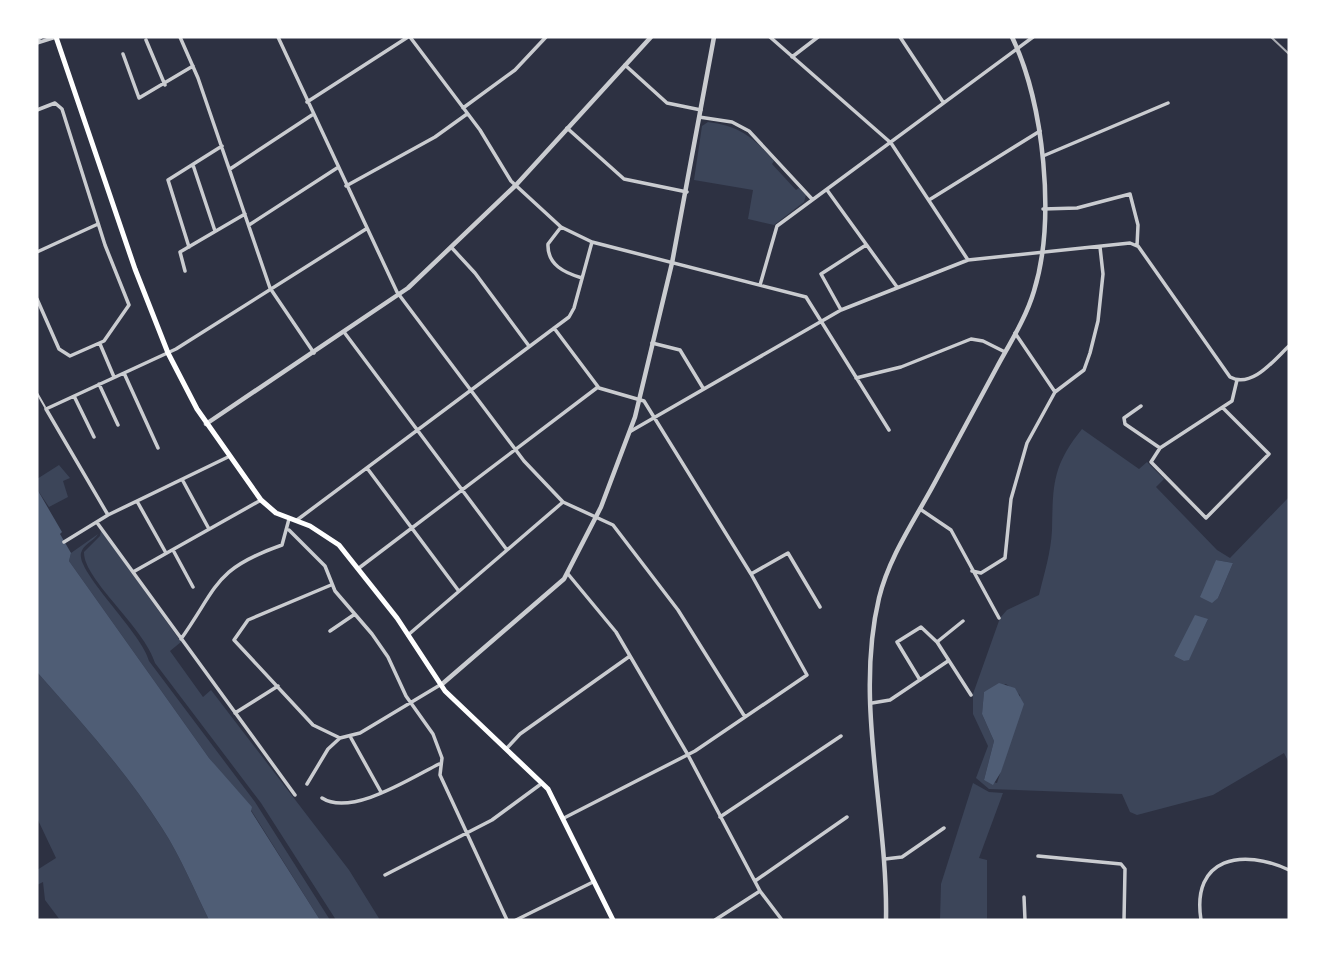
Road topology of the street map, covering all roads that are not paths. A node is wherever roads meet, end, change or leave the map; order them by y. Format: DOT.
graph roads {
  1 [pos="56,37"];
  2 [pos="180,37"];
  3 [pos="278,37"];
  4 [pos="409,37"];
  5 [pos="546,37"];
  6 [pos="714,37"];
  7 [pos="770,37"];
  8 [pos="818,37"];
  9 [pos="900,37"];
  10 [pos="1012,37"];
  11 [pos="1033,37"];
  12 [pos="649,38"];
  13 [pos="38,40"];
  14 [pos="146,40"];
  15 [pos="1018,48"];
  16 [pos="123,54"];
  17 [pos="792,57"];
  18 [pos="625,65"];
  19 [pos="193,66"];
  20 [pos="165,85"];
  21 [pos="307,102"];
  22 [pos="943,102"];
  23 [pos="1168,103"];
  24 [pos="463,108"];
  25 [pos="37,110"];
  26 [pos="701,110"];
  27 [pos="467,114"];
  28 [pos="312,115"];
  29 [pos="699,117"];
  30 [pos="568,128"];
  31 [pos="1040,131"];
  32 [pos="891,143"];
  33 [pos="222,146"];
  34 [pos="1043,156"];
  35 [pos="193,165"];
  36 [pos="337,168"];
  37 [pos="230,169"];
  38 [pos="516,185"];
  39 [pos="345,186"];
  40 [pos="827,190"];
  41 [pos="687,192"];
  42 [pos="813,199"];
  43 [pos="929,200"];
  44 [pos="1043,209"];
  45 [pos="245,214"];
  46 [pos="98,224"];
  47 [pos="249,225"];
  48 [pos="561,227"];
  49 [pos="366,229"];
  50 [pos="215,231"];
  51 [pos="592,242"];
  52 [pos="866,244"];
  53 [pos="1137,246"];
  54 [pos="189,247"];
  55 [pos="451,247"];
  56 [pos="1100,247"];
  57 [pos="37,252"];
  58 [pos="1041,252"];
  59 [pos="968,260"];
  60 [pos="672,263"];
  61 [pos="185,271"];
  62 [pos="583,278"];
  63 [pos="760,285"];
  64 [pos="270,288"];
  65 [pos="897,288"];
  66 [pos="399,295"];
  67 [pos="37,299"];
  68 [pos="841,310"];
  69 [pos="821,320"];
  70 [pos="554,328"];
  71 [pos="344,332"];
  72 [pos="1015,333"];
  73 [pos="652,343"];
  74 [pos="100,344"];
  75 [pos="529,346"];
  76 [pos="1289,346"];
  77 [pos="1005,352"];
  78 [pos="168,353"];
  79 [pos="314,353"];
  80 [pos="124,373"];
  81 [pos="114,377"];
  82 [pos="856,378"];
  83 [pos="1237,380"];
  84 [pos="99,384"];
  85 [pos="598,387"];
  86 [pos="703,388"];
  87 [pos="471,390"];
  88 [pos="37,393"];
  89 [pos="1055,393"];
  90 [pos="74,396"];
  91 [pos="639,397"];
  92 [pos="1141,406"];
  93 [pos="1223,408"];
  94 [pos="46,409"];
  95 [pos="654,417"];
  96 [pos="206,424"];
  97 [pos="118,425"];
  98 [pos="418,430"];
  99 [pos="631,430"];
  100 [pos="889,430"];
  101 [pos="94,437"];
  102 [pos="158,448"];
  103 [pos="1160,448"];
  104 [pos="515,449"];
  105 [pos="228,457"];
  106 [pos="367,468"];
  107 [pos="183,481"];
  108 [pos="462,490"];
  109 [pos="261,500"];
  110 [pos="563,502"];
  111 [pos="138,503"];
  112 [pos="920,509"];
  113 [pos="108,515"];
  114 [pos="597,516"];
  115 [pos="293,520"];
  116 [pos="98,524"];
  117 [pos="411,528"];
  118 [pos="209,529"];
  119 [pos="289,530"];
  120 [pos="64,542"];
  121 [pos="173,550"];
  122 [pos="508,550"];
  123 [pos="166,554"];
  124 [pos="359,568"];
  125 [pos="972,571"];
  126 [pos="133,572"];
  127 [pos="568,574"];
  128 [pos="751,574"];
  129 [pos="332,584"];
  130 [pos="193,587"];
  131 [pos="458,591"];
  132 [pos="820,607"];
  133 [pos="355,614"];
  134 [pos="999,618"];
  135 [pos="963,621"];
  136 [pos="330,631"];
  137 [pos="408,635"];
  138 [pos="181,639"];
  139 [pos="938,643"];
  140 [pos="630,656"];
  141 [pos="948,661"];
  142 [pos="920,680"];
  143 [pos="440,685"];
  144 [pos="278,686"];
  145 [pos="971,695"];
  146 [pos="872,703"];
  147 [pos="412,704"];
  148 [pos="235,713"];
  149 [pos="745,717"];
  150 [pos="841,736"];
  151 [pos="340,738"];
  152 [pos="351,738"];
  153 [pos="506,749"];
  154 [pos="688,755"];
  155 [pos="439,764"];
  156 [pos="542,782"];
  157 [pos="307,784"];
  158 [pos="381,792"];
  159 [pos="295,795"];
  160 [pos="322,798"];
  161 [pos="720,817"];
  162 [pos="847,817"];
  163 [pos="564,818"];
  164 [pos="944,828"];
  165 [pos="466,834"];
  166 [pos="1038,856"];
  167 [pos="885,859"];
  168 [pos="1289,870"];
  169 [pos="385,875"];
  170 [pos="755,881"];
  171 [pos="593,883"];
  172 [pos="760,891"];
  173 [pos="1024,897"];
  174 [pos="507,920"];
  175 [pos="516,920"];
  176 [pos="613,920"];
  177 [pos="715,920"];
  178 [pos="782,920"];
  179 [pos="886,920"];
  180 [pos="1025,920"];
  181 [pos="1124,920"];
  182 [pos="1200,920"];
  1 -- 13 [label="street"];
  1 -- 78 [label="main road"];
  2 -- 19 [label="street"];
  3 -- 21 [label="street"];
  4 -- 21 [label="street"];
  4 -- 24 [label="street"];
  5 -- 24 [label="street"];
  6 -- 26 [label="street"];
  7 -- 17 [label="street"];
  8 -- 17 [label="street"];
  9 -- 22 [label="street"];
  10 -- 15 [label="street"];
  11 -- 15 [label="street"];
  12 -- 18 [label="street"];
  14 -- 20 [label="street"];
  15 -- 22 [label="street"];
  15 -- 31 [label="street"];
  16 -- 20 [label="street"];
  17 -- 32 [label="street"];
  18 -- 26 [label="street"];
  18 -- 30 [label="street"];
  19 -- 20 [label="street"];
  19 -- 33 [label="street"];
  21 -- 28 [label="street"];
  22 -- 32 [label="street"];
  23 -- 34 [label="street"];
  24 -- 27 [label="street"];
  25 -- 46 [label="street"];
  26 -- 29 [label="street"];
  27 -- 38 [label="street"];
  27 -- 39 [label="street"];
  28 -- 36 [label="street"];
  28 -- 37 [label="street"];
  29 -- 41 [label="street"];
  29 -- 42 [label="street"];
  30 -- 38 [label="street"];
  30 -- 41 [label="street"];
  31 -- 34 [label="street"];
  31 -- 43 [label="street"];
  32 -- 40 [label="street"];
  32 -- 43 [label="street"];
  33 -- 35 [label="street"];
  33 -- 37 [label="street"];
  34 -- 44 [label="street"];
  35 -- 50 [label="street"];
  35 -- 54 [label="street"];
  36 -- 39 [label="street"];
  36 -- 47 [label="street"];
  37 -- 45 [label="street"];
  38 -- 48 [label="street"];
  38 -- 55 [label="street"];
  39 -- 49 [label="street"];
  40 -- 42 [label="street"];
  40 -- 52 [label="street"];
  41 -- 60 [label="street"];
  42 -- 63 [label="street"];
  43 -- 59 [label="street"];
  44 -- 53 [label="street"];
  44 -- 58 [label="street"];
  45 -- 47 [label="street"];
  45 -- 50 [label="street"];
  46 -- 57 [label="street"];
  46 -- 74 [label="street"];
  47 -- 64 [label="street"];
  48 -- 51 [label="street"];
  48 -- 62 [label="street"];
  49 -- 64 [label="street"];
  49 -- 66 [label="street"];
  50 -- 54 [label="street"];
  51 -- 60 [label="street"];
  51 -- 62 [label="street"];
  52 -- 65 [label="street"];
  52 -- 68 [label="street"];
  53 -- 56 [label="street"];
  53 -- 83 [label="street"];
  54 -- 61 [label="street"];
  55 -- 66 [label="street"];
  55 -- 75 [label="street"];
  56 -- 58 [label="street"];
  56 -- 89 [label="street"];
  58 -- 59 [label="street"];
  58 -- 72 [label="street"];
  59 -- 65 [label="street"];
  60 -- 63 [label="street"];
  60 -- 73 [label="street"];
  62 -- 70 [label="street"];
  63 -- 69 [label="street"];
  64 -- 78 [label="street"];
  64 -- 79 [label="street"];
  65 -- 68 [label="street"];
  66 -- 71 [label="street"];
  66 -- 87 [label="street"];
  67 -- 74 [label="street"];
  68 -- 69 [label="street"];
  69 -- 82 [label="street"];
  69 -- 86 [label="street"];
  70 -- 75 [label="street"];
  70 -- 85 [label="street"];
  71 -- 79 [label="street"];
  71 -- 98 [label="street"];
  72 -- 77 [label="street"];
  72 -- 89 [label="street"];
  73 -- 86 [label="street"];
  73 -- 91 [label="street"];
  74 -- 81 [label="street"];
  75 -- 87 [label="street"];
  76 -- 83 [label="street"];
  77 -- 82 [label="street"];
  77 -- 112 [label="street"];
  78 -- 80 [label="street"];
  78 -- 96 [label="main road"];
  79 -- 96 [label="street"];
  80 -- 81 [label="street"];
  80 -- 102 [label="street"];
  81 -- 84 [label="street"];
  82 -- 100 [label="street"];
  83 -- 93 [label="street"];
  84 -- 90 [label="street"];
  84 -- 97 [label="street"];
  85 -- 91 [label="street"];
  85 -- 104 [label="street"];
  86 -- 95 [label="street"];
  87 -- 98 [label="street"];
  87 -- 104 [label="street"];
  88 -- 94 [label="lane"];
  89 -- 125 [label="street"];
  90 -- 94 [label="street"];
  90 -- 101 [label="street"];
  91 -- 95 [label="street"];
  91 -- 99 [label="street"];
  92 -- 103 [label="street"];
  93 -- 103 [label="street"];
  93 -- 103 [label="street"];
  94 -- 113 [label="street"];
  95 -- 99 [label="street"];
  95 -- 128 [label="street"];
  96 -- 105 [label="main road"];
  98 -- 106 [label="street"];
  98 -- 108 [label="street"];
  99 -- 114 [label="street"];
  104 -- 108 [label="street"];
  104 -- 110 [label="street"];
  105 -- 107 [label="street"];
  105 -- 109 [label="main road"];
  106 -- 115 [label="street"];
  106 -- 117 [label="street"];
  107 -- 111 [label="street"];
  107 -- 118 [label="street"];
  108 -- 117 [label="street"];
  108 -- 122 [label="street"];
  109 -- 115 [label="main road"];
  109 -- 118 [label="street"];
  110 -- 114 [label="street"];
  110 -- 122 [label="street"];
  111 -- 113 [label="street"];
  111 -- 123 [label="street"];
  112 -- 125 [label="street"];
  112 -- 146 [label="street"];
  113 -- 116 [label="street"];
  114 -- 127 [label="street"];
  114 -- 149 [label="street"];
  115 -- 119 [label="street"];
  115 -- 124 [label="main road"];
  116 -- 120 [label="street"];
  116 -- 126 [label="street"];
  117 -- 124 [label="street"];
  117 -- 131 [label="street"];
  118 -- 121 [label="street"];
  119 -- 129 [label="street"];
  119 -- 138 [label="street"];
  121 -- 123 [label="street"];
  121 -- 130 [label="street"];
  122 -- 131 [label="street"];
  123 -- 126 [label="street"];
  124 -- 137 [label="main road"];
  125 -- 134 [label="street"];
  126 -- 138 [label="street"];
  127 -- 140 [label="street"];
  127 -- 143 [label="street"];
  128 -- 132 [label="street"];
  128 -- 149 [label="street"];
  129 -- 133 [label="street"];
  129 -- 144 [label="street"];
  131 -- 137 [label="street"];
  133 -- 136 [label="street"];
  133 -- 147 [label="street"];
  135 -- 139 [label="street"];
  137 -- 143 [label="main road"];
  138 -- 148 [label="street"];
  139 -- 141 [label="street"];
  139 -- 142 [label="street"];
  140 -- 153 [label="street"];
  140 -- 154 [label="street"];
  141 -- 142 [label="street"];
  141 -- 145 [label="street"];
  142 -- 146 [label="street"];
  143 -- 147 [label="street"];
  143 -- 153 [label="main road"];
  144 -- 148 [label="street"];
  144 -- 151 [label="street"];
  146 -- 167 [label="street"];
  147 -- 152 [label="street"];
  147 -- 155 [label="street"];
  148 -- 159 [label="street"];
  149 -- 154 [label="street"];
  150 -- 161 [label="street"];
  151 -- 152 [label="street"];
  151 -- 157 [label="street"];
  152 -- 158 [label="street"];
  153 -- 156 [label="main road"];
  154 -- 161 [label="street"];
  154 -- 163 [label="street"];
  155 -- 158 [label="street"];
  155 -- 165 [label="street"];
  156 -- 163 [label="main road"];
  156 -- 165 [label="street"];
  158 -- 160 [label="street"];
  161 -- 170 [label="street"];
  162 -- 170 [label="street"];
  163 -- 171 [label="main road"];
  164 -- 167 [label="street"];
  165 -- 169 [label="street"];
  165 -- 174 [label="street"];
  166 -- 181 [label="street"];
  167 -- 179 [label="street"];
  168 -- 182 [label="street"];
  170 -- 172 [label="street"];
  171 -- 175 [label="street"];
  171 -- 176 [label="main road"];
  172 -- 177 [label="street"];
  172 -- 178 [label="street"];
  173 -- 180 [label="street"];
}
